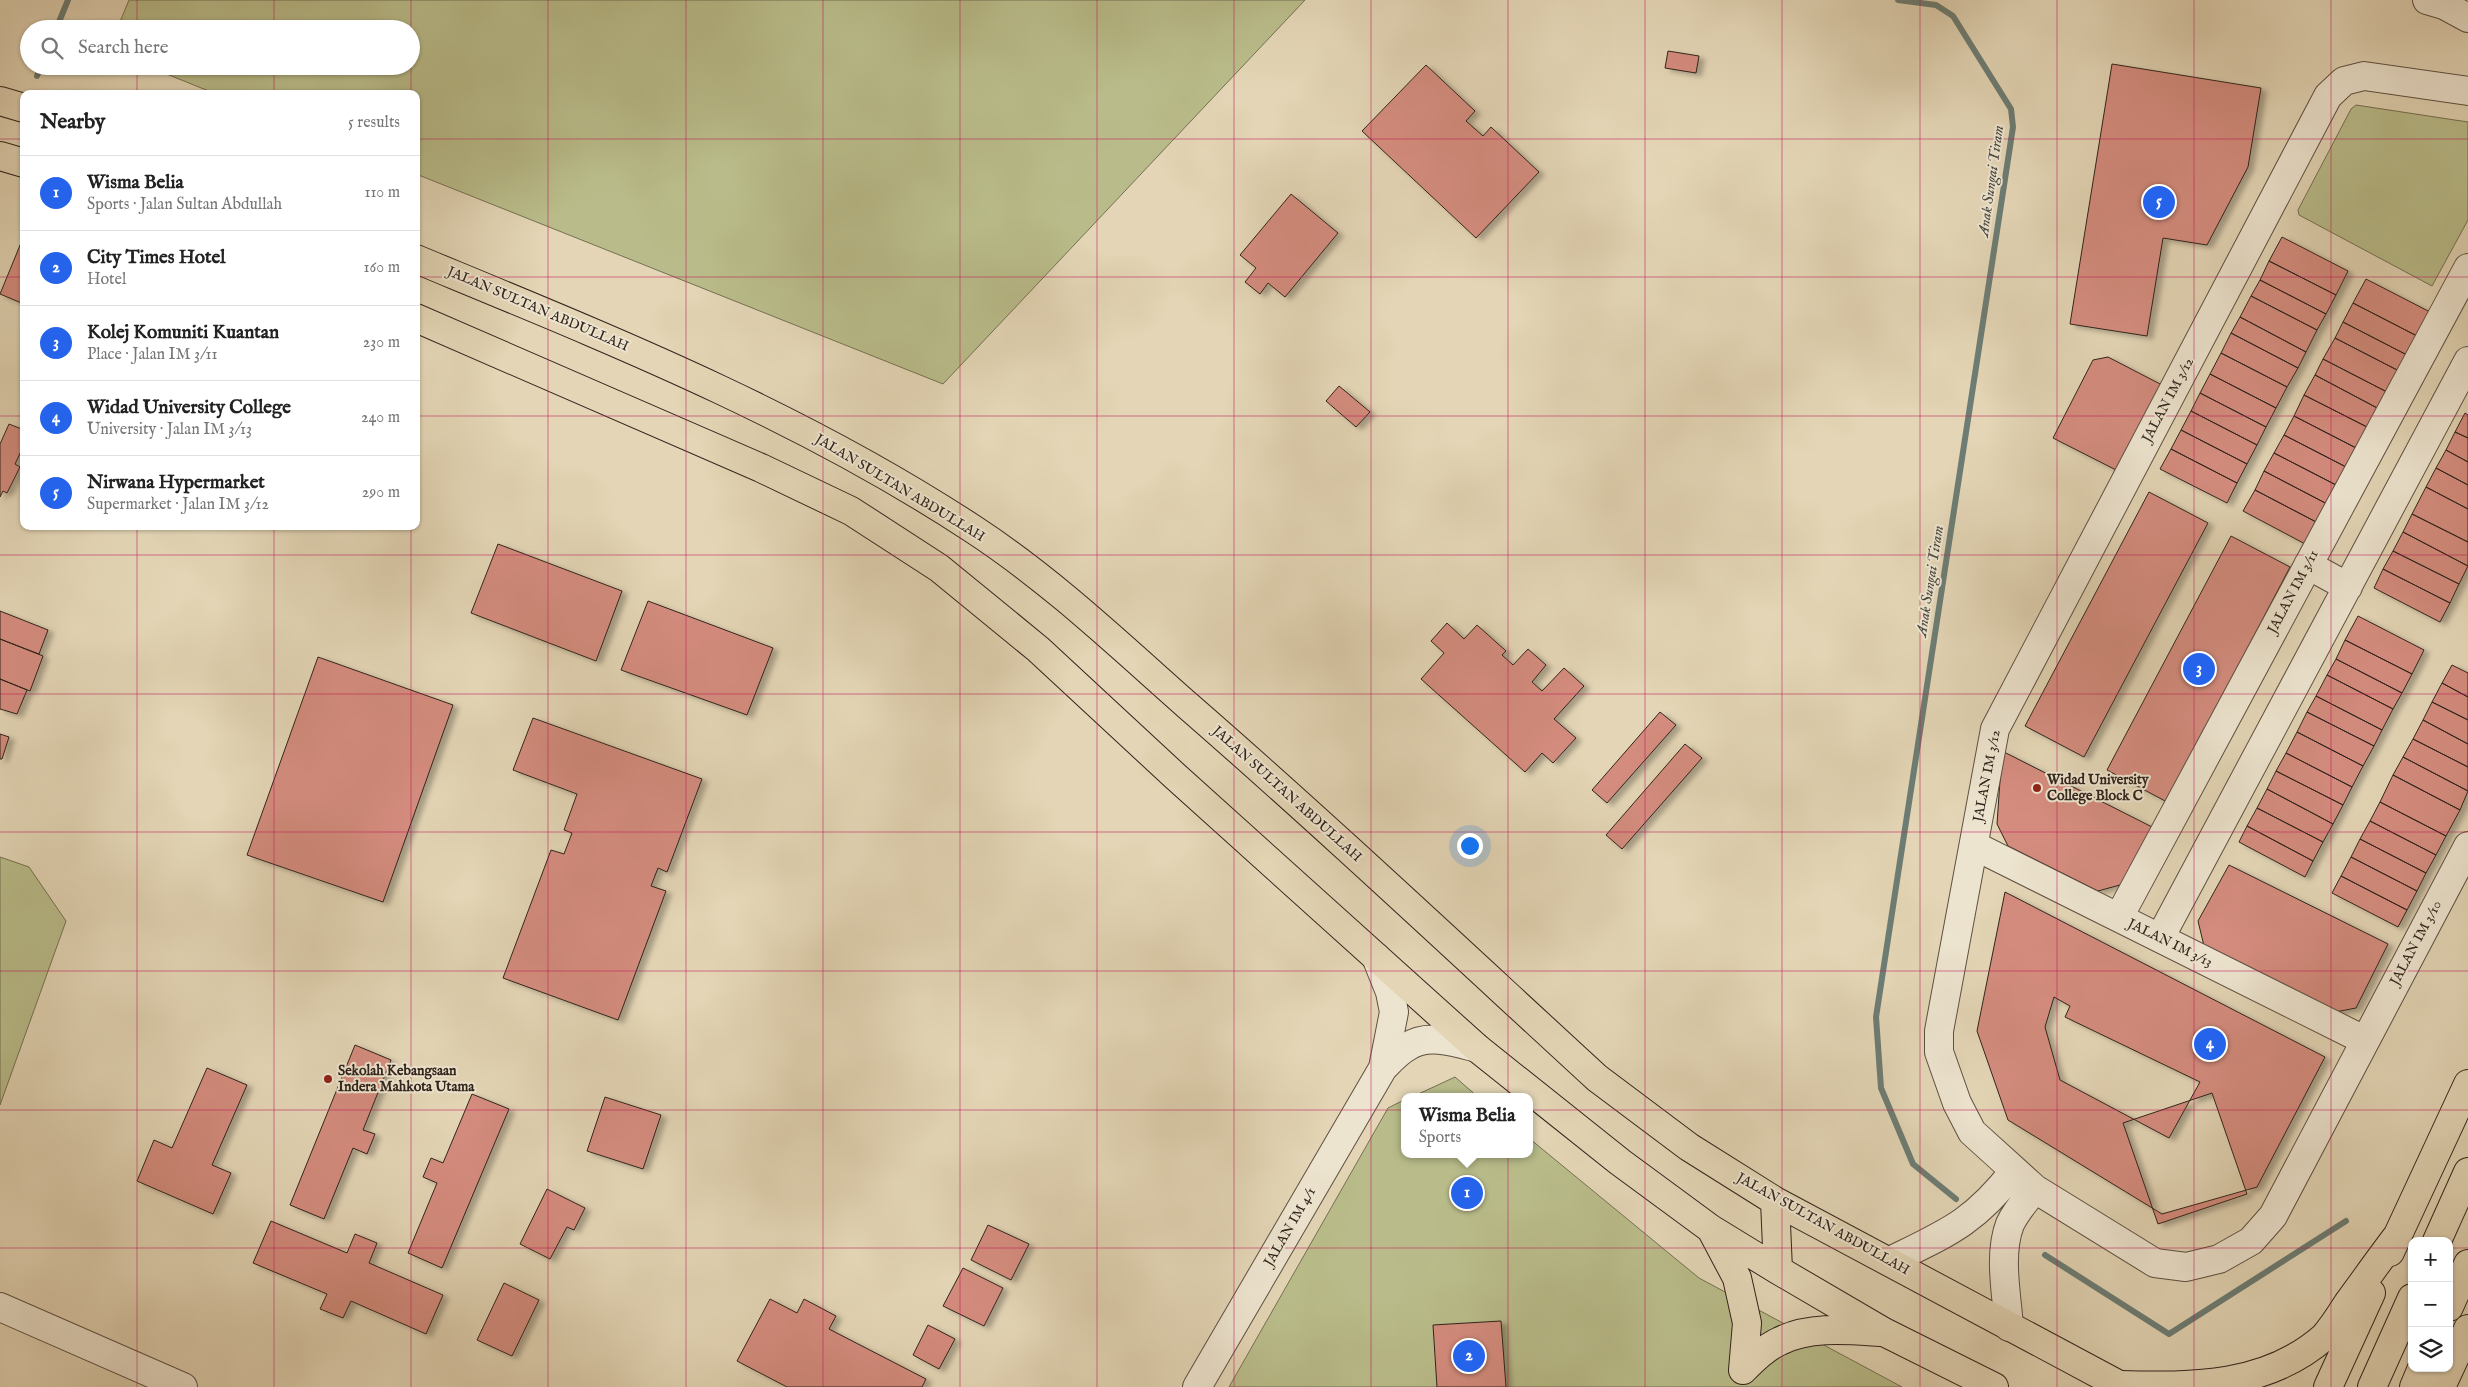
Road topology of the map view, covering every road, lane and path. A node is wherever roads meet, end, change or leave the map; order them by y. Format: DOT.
graph roads {
  1 [pos="2427,0"];
  2 [pos="2444,0"];
  3 [pos="2468,4"];
  4 [pos="2468,18"];
  5 [pos="2468,91"];
  6 [pos="0,101"];
  7 [pos="20,107"];
  8 [pos="0,156"];
  9 [pos="20,163"];
  10 [pos="420,261"];
  11 [pos="2468,268"];
  12 [pos="420,320"];
  13 [pos="2468,362"];
  14 [pos="2308,565"];
  15 [pos="2348,587"];
  16 [pos="1975,846"];
  17 [pos="2468,846"];
  18 [pos="2119,917"];
  19 [pos="2160,938"];
  20 [pos="1376,957"];
  21 [pos="2364,1040"];
  22 [pos="1477,1048"];
  23 [pos="1383,1068"];
  24 [pos="2468,1084"];
  25 [pos="2014,1171"];
  26 [pos="2468,1172"];
  27 [pos="2035,1190"];
  28 [pos="1776,1201"];
  29 [pos="1711,1229"];
  30 [pos="2398,1235"];
  31 [pos="2439,1237"];
  32 [pos="1890,1261"];
  33 [pos="2468,1264"];
  34 [pos="1778,1270"];
  35 [pos="2453,1298"];
  36 [pos="0,1307"];
  37 [pos="2408,1307"];
  38 [pos="2010,1327"];
  39 [pos="2468,1329"];
  40 [pos="1884,1332"];
  41 [pos="2468,1338"];
  42 [pos="2420,1372"];
  43 [pos="2121,1386"];
  44 [pos="183,1387"];
  45 [pos="1197,1387"];
  46 [pos="1994,1387"];
  47 [pos="2328,1387"];
  48 [pos="2372,1387"];
  49 [pos="2414,1387"];
  50 [pos="2441,1387"];
  51 [pos="2462,1387"];
  1 -- 4 [label="street"];
  2 -- 3 [label="street"];
  5 -- 16 [label="street, JALAN IM 3/12"];
  6 -- 7 [label="main road"];
  8 -- 9 [label="main road"];
  10 -- 28 [label="main road, JALAN SULTAN ABDULLAH"];
  11 -- 14 [label="street, JALAN IM 3/11"];
  12 -- 20 [label="main road"];
  13 -- 15 [label="street"];
  14 -- 15 [label="street"];
  14 -- 18 [label="street, JALAN IM 3/11"];
  15 -- 19 [label="street"];
  16 -- 18 [label="street, JALAN IM 3/13"];
  16 -- 25 [label="street, JALAN IM 3/12"];
  17 -- 21 [label="street, JALAN IM 3/10"];
  18 -- 19 [label="street, JALAN IM 3/13"];
  19 -- 21 [label="street, JALAN IM 3/13"];
  20 -- 22 [label="main road"];
  20 -- 23 [label="street, JALAN IM 4/1"];
  21 -- 27 [label="street, JALAN IM 3/10"];
  22 -- 23 [label="street, JALAN IM 4/1"];
  22 -- 29 [label="main road"];
  23 -- 45 [label="street, JALAN IM 4/1"];
  24 -- 30 [label="main road"];
  25 -- 27 [label="street, JALAN IM 3/12"];
  25 -- 32 [label="street"];
  26 -- 31 [label="main road"];
  27 -- 38 [label="street"];
  28 -- 32 [label="main road, JALAN SULTAN ABDULLAH"];
  28 -- 34 [label="main road"];
  29 -- 34 [label="main road"];
  29 -- 40 [label="main road"];
  30 -- 43 [label="main road"];
  30 -- 47 [label="main road"];
  32 -- 38 [label="main road, JALAN SULTAN ABDULLAH"];
  33 -- 35 [label="main road"];
  34 -- 40 [label="main road"];
  36 -- 44 [label="street"];
  37 -- 48 [label="main road"];
  38 -- 43 [label="main road, JALAN SULTAN ABDULLAH"];
  39 -- 50 [label="main road"];
  40 -- 46 [label="main road"];
  41 -- 51 [label="main road"];
  42 -- 49 [label="main road"];
}
